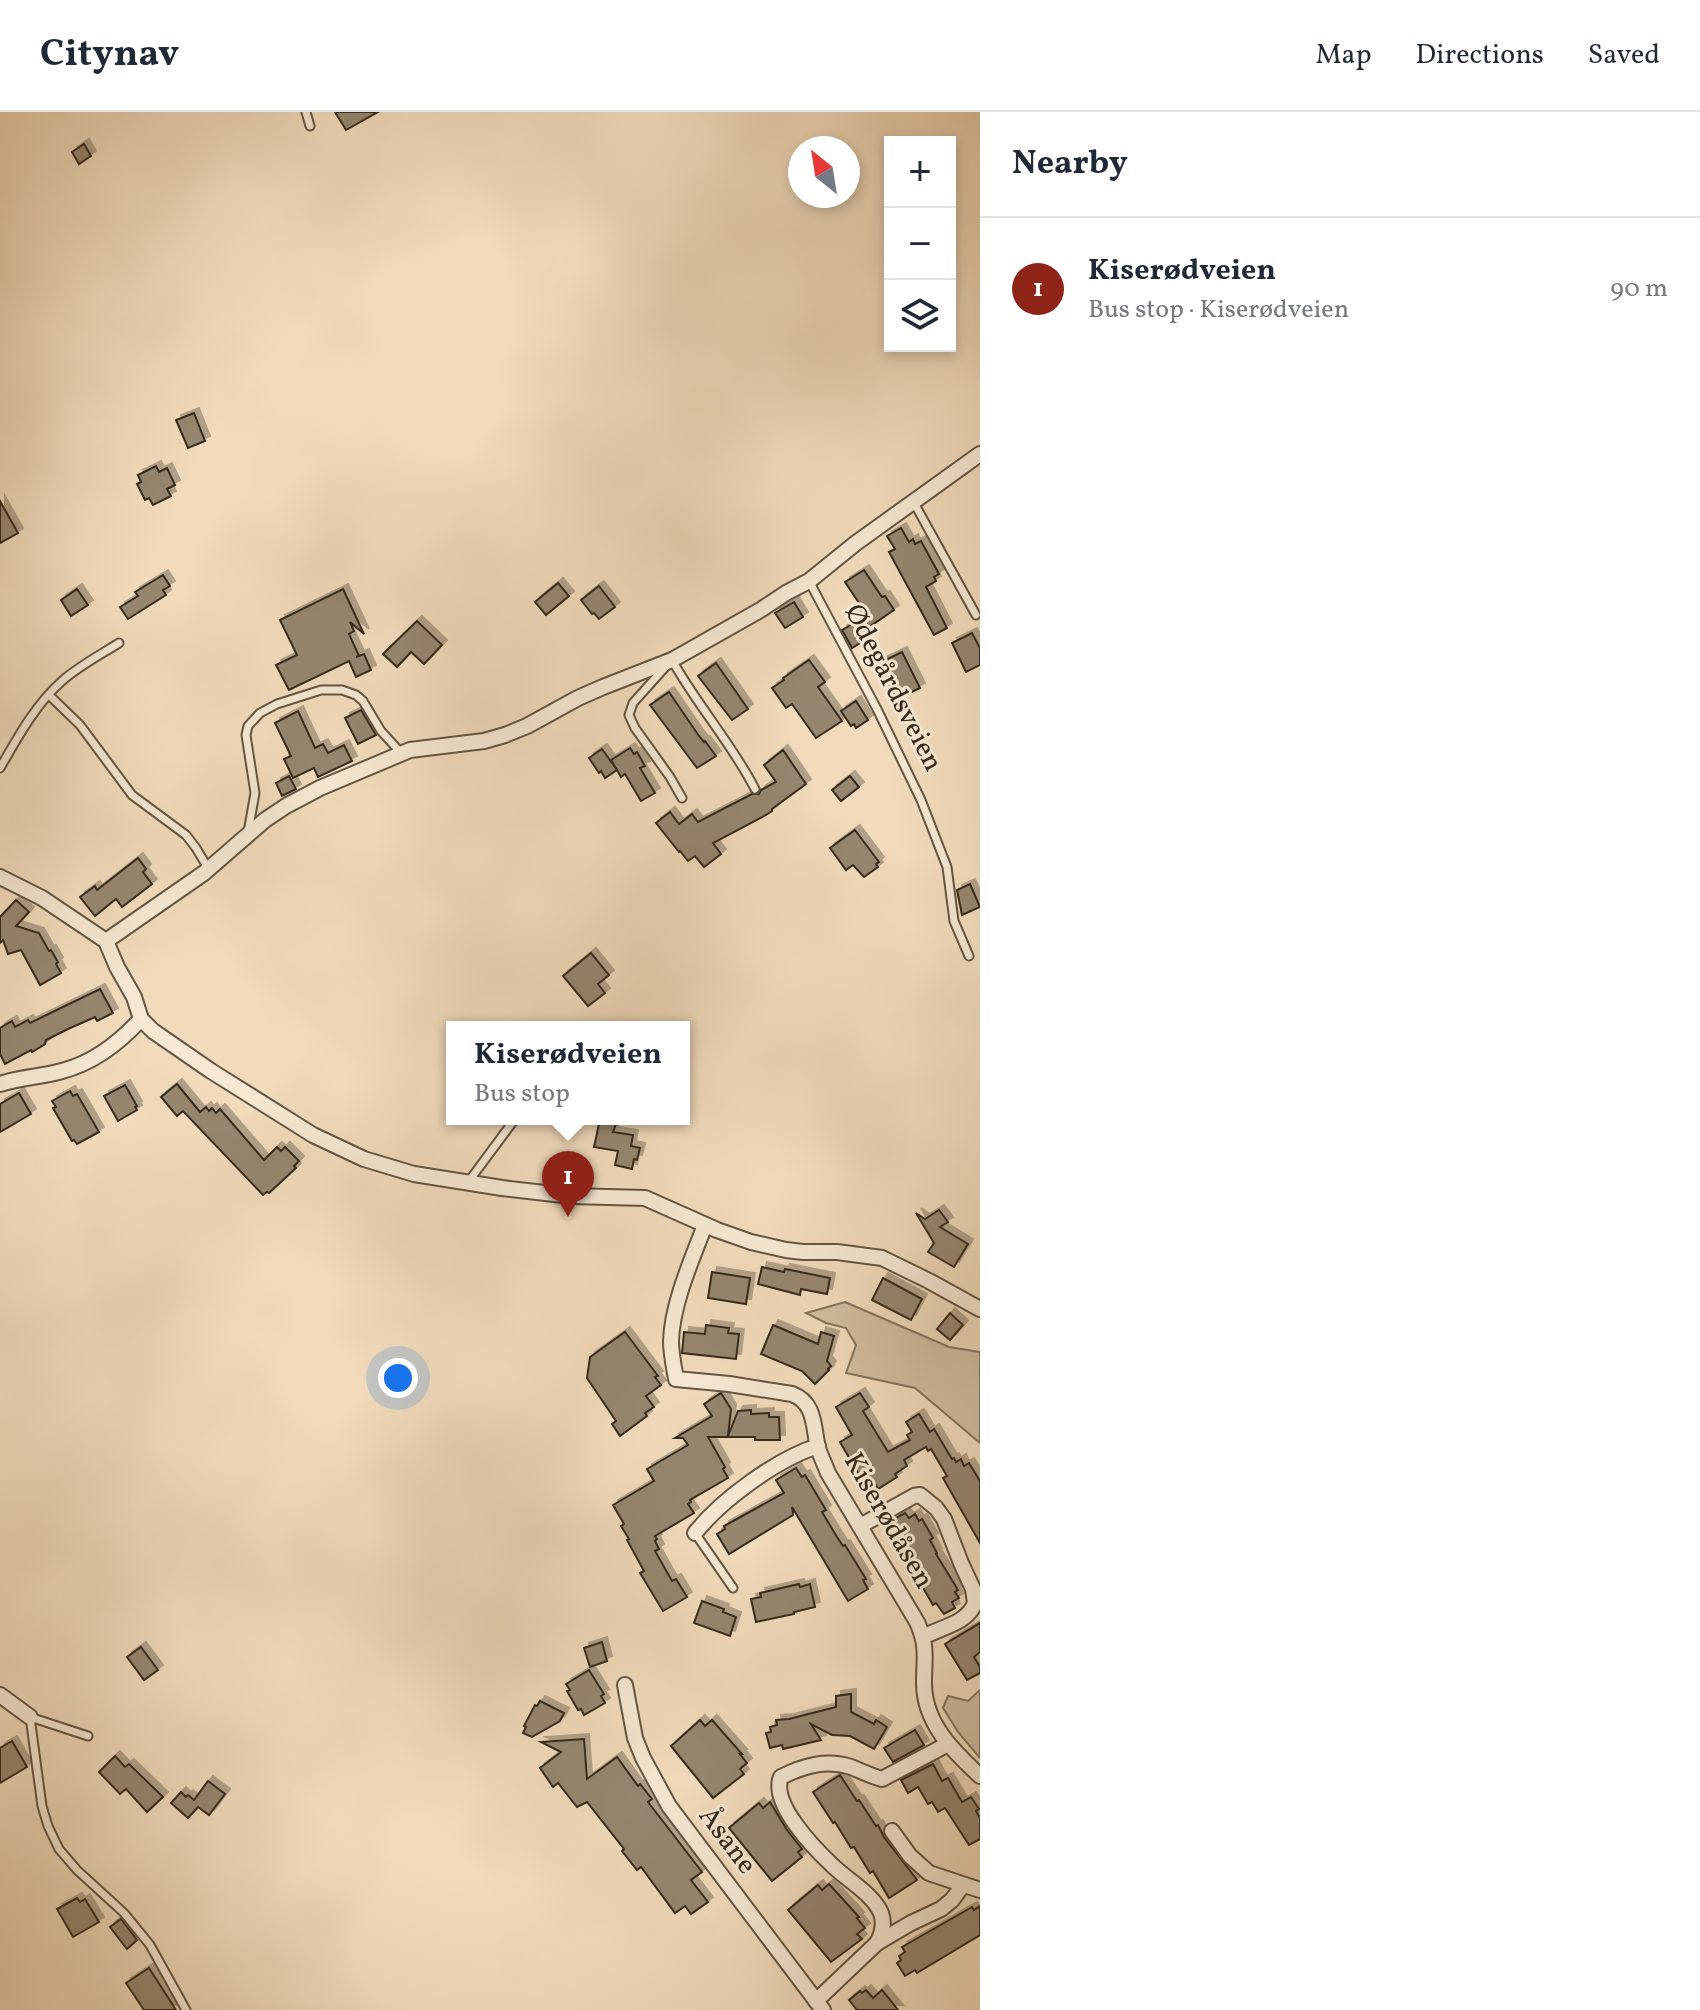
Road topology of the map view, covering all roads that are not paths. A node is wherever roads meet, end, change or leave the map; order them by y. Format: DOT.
graph roads {
  1 [pos="306,112"];
  2 [pos="310,126"];
  3 [pos="980,454"];
  4 [pos="913,501"];
  5 [pos="809,581"];
  6 [pos="976,615"];
  7 [pos="119,643"];
  8 [pos="670,661"];
  9 [pos="49,695"];
  10 [pos="402,754"];
  11 [pos="0,768"];
  12 [pos="755,789"];
  13 [pos="682,798"];
  14 [pos="248,834"];
  15 [pos="209,869"];
  16 [pos="0,877"];
  17 [pos="106,941"];
  18 [pos="969,956"];
  19 [pos="141,1019"];
  20 [pos="0,1084"];
  21 [pos="511,1125"];
  22 [pos="468,1183"];
  23 [pos="705,1225"];
  24 [pos="980,1309"];
  25 [pos="818,1446"];
  26 [pos="860,1526"];
  27 [pos="695,1533"];
  28 [pos="733,1588"];
  29 [pos="923,1637"];
  30 [pos="625,1685"];
  31 [pos="0,1695"];
  32 [pos="30,1717"];
  33 [pos="88,1736"];
  34 [pos="948,1744"];
  35 [pos="980,1776"];
  36 [pos="892,1831"];
  37 [pos="963,1885"];
  38 [pos="980,1890"];
  39 [pos="877,1943"];
  40 [pos="820,2005"];
  41 [pos="186,2010"];
  1 -- 2 [label="lane"];
  3 -- 4 [label="street"];
  4 -- 5 [label="street"];
  4 -- 6 [label="lane"];
  5 -- 8 [label="street"];
  5 -- 18 [label="lane, Ødegårdsveien"];
  7 -- 9 [label="lane"];
  8 -- 10 [label="street"];
  8 -- 12 [label="lane"];
  8 -- 13 [label="lane"];
  9 -- 11 [label="lane"];
  9 -- 15 [label="lane"];
  10 -- 14 [label="street"];
  10 -- 14 [label="lane"];
  14 -- 15 [label="street"];
  15 -- 17 [label="street"];
  16 -- 17 [label="street"];
  17 -- 19 [label="street"];
  19 -- 20 [label="street"];
  19 -- 22 [label="street"];
  21 -- 22 [label="lane"];
  22 -- 23 [label="street"];
  23 -- 24 [label="street"];
  23 -- 25 [label="street, Kiserødåsen"];
  25 -- 26 [label="street, Kiserødåsen"];
  25 -- 27 [label="street"];
  26 -- 29 [label="street, Kiserødåsen"];
  26 -- 29 [label="street"];
  27 -- 28 [label="lane"];
  29 -- 34 [label="street, Kiserødåsen"];
  30 -- 40 [label="street, Åsane"];
  31 -- 32 [label="street"];
  32 -- 33 [label="lane"];
  32 -- 41 [label="lane"];
  34 -- 35 [label="street, Kiserødåsen"];
  34 -- 39 [label="street"];
  36 -- 37 [label="street"];
  37 -- 38 [label="street"];
  37 -- 39 [label="street"];
  39 -- 40 [label="street"];
}
